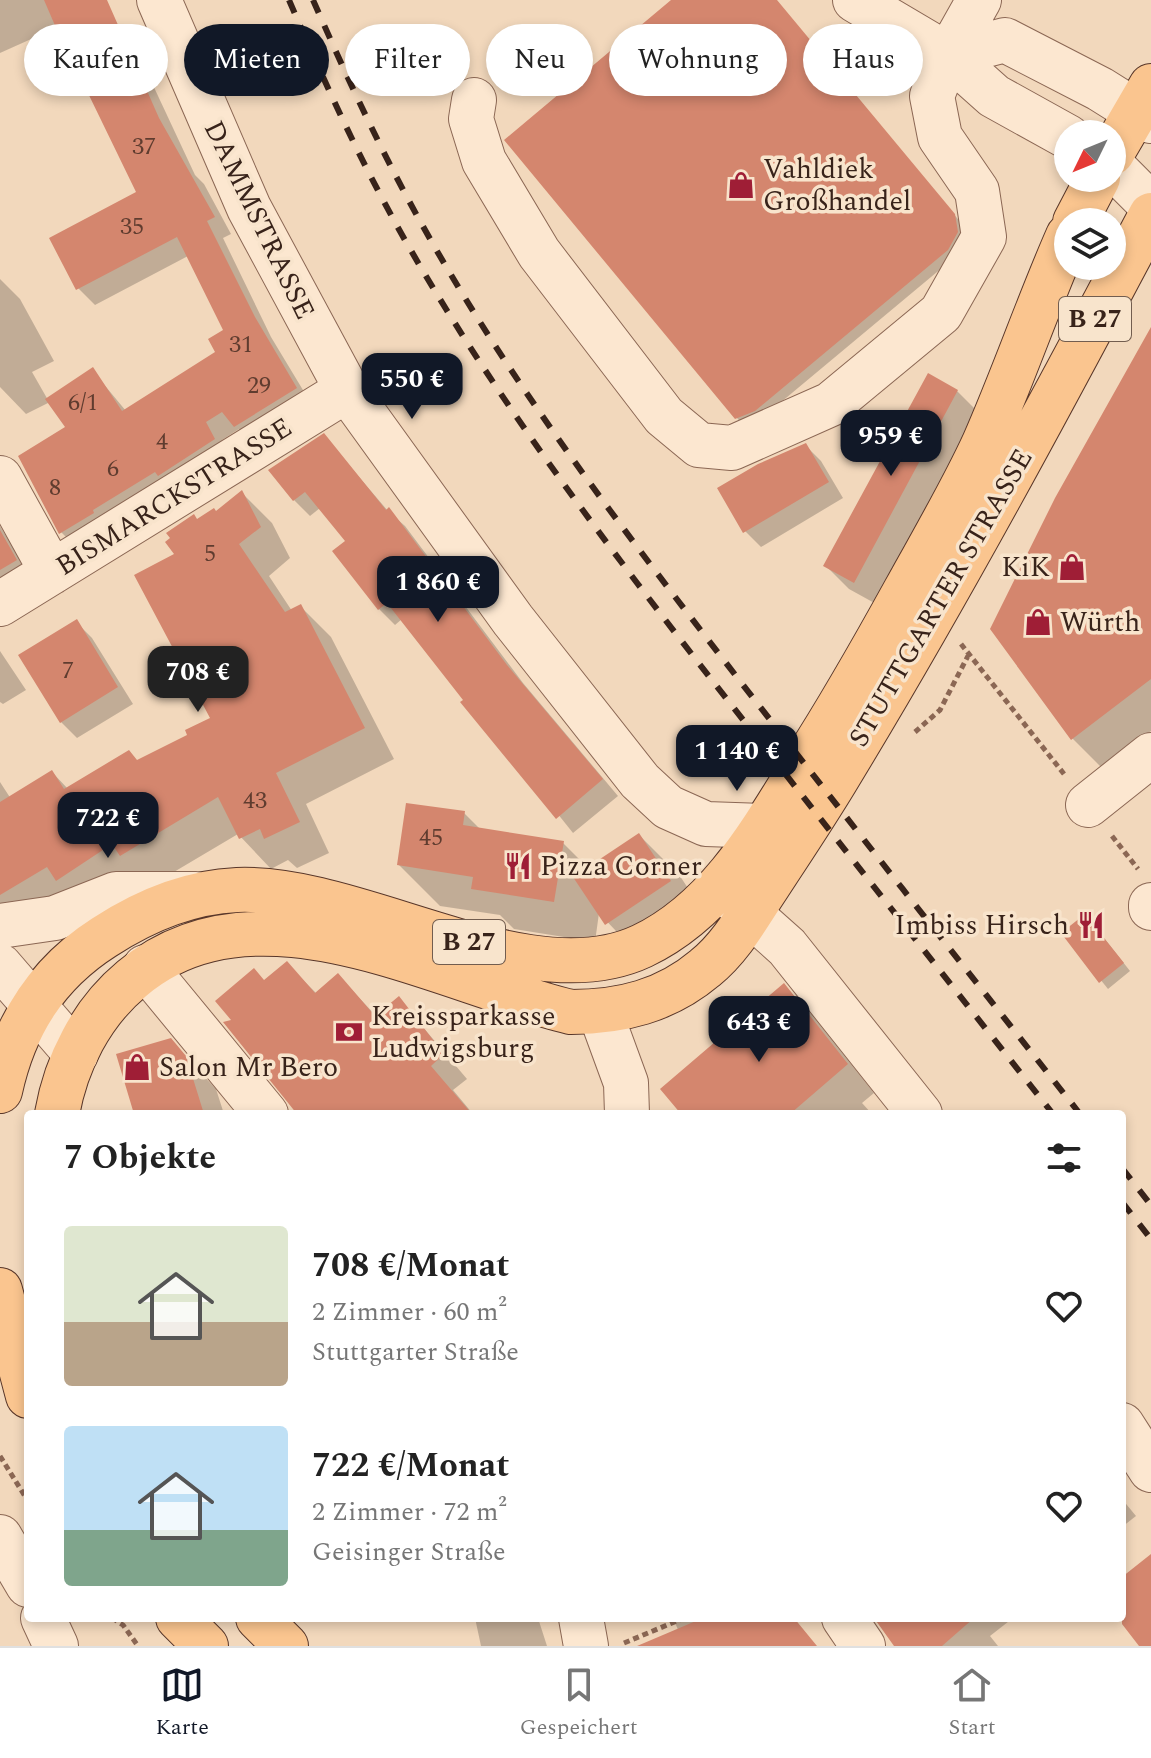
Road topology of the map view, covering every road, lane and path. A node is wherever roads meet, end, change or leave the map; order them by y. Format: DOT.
graph roads {
  1 [pos="159,0"];
  2 [pos="855,0"];
  3 [pos="979,0"];
  4 [pos="948,55"];
  5 [pos="474,100"];
  6 [pos="1146,106"];
  7 [pos="1054,129"];
  8 [pos="1126,134"];
  9 [pos="1126,180"];
  10 [pos="1151,205"];
  11 [pos="1151,215"];
  12 [pos="1054,270"];
  13 [pos="347,390"];
  14 [pos="0,478"];
  15 [pos="52,572"];
  16 [pos="0,604"];
  17 [pos="970,652"];
  18 [pos="1151,755"];
  19 [pos="1088,805"];
  20 [pos="764,826"];
  21 [pos="201,894"];
  22 [pos="1149,896"];
  23 [pos="734,900"];
  24 [pos="0,926"];
  25 [pos="0,966"];
  26 [pos="145,967"];
  27 [pos="33,1004"];
  28 [pos="600,1012"];
  29 [pos="5,1043"];
  30 [pos="76,1054"];
  31 [pos="0,1091"];
  32 [pos="58,1110"];
  33 [pos="263,1110"];
  34 [pos="627,1110"];
  35 [pos="917,1110"];
  36 [pos="0,1290"];
  37 [pos="24,1381"];
  38 [pos="1126,1431"];
  39 [pos="0,1456"];
  40 [pos="1151,1470"];
  41 [pos="24,1495"];
  42 [pos="0,1537"];
  43 [pos="24,1578"];
  44 [pos="45,1622"];
  45 [pos="118,1622"];
  46 [pos="182,1622"];
  47 [pos="262,1622"];
  48 [pos="582,1622"];
  49 [pos="674,1622"];
  50 [pos="847,1622"];
  51 [pos="56,1646"];
  52 [pos="138,1646"];
  53 [pos="206,1646"];
  54 [pos="286,1646"];
  55 [pos="586,1646"];
  56 [pos="616,1646"];
  57 [pos="863,1646"];
  1 -- 13 [label="street, DAMMSTRASSE"];
  2 -- 4 [label="street"];
  3 -- 4 [label="street"];
  4 -- 5 [label="street"];
  4 -- 6 [label="street"];
  4 -- 7 [label="street"];
  6 -- 8 [label="main road"];
  9 -- 10 [label="street"];
  11 -- 23 [label="main road, STUTTGARTER STRASSE / B 27"];
  12 -- 20 [label="main road, STUTTGARTER STRASSE / B 27"];
  13 -- 15 [label="street, BISMARCKSTRASSE"];
  13 -- 20 [label="street, DAMMSTRASSE"];
  14 -- 15 [label="street"];
  15 -- 16 [label="street, BISMARCKSTRASSE"];
  17 -- 19 [label="path"];
  18 -- 19 [label="street"];
  19 -- 22 [label="path"];
  20 -- 23 [label="main road, STUTTGARTER STRASSE / B 27"];
  21 -- 23 [label="main road, STUTTGARTER STRASSE / B 27"];
  21 -- 24 [label="street"];
  21 -- 27 [label="main road, STUTTGARTER STRASSE / B 27"];
  23 -- 28 [label="main road, STUTTGARTER STRASSE / B 27"];
  23 -- 35 [label="street"];
  25 -- 27 [label="street"];
  26 -- 28 [label="main road, STUTTGARTER STRASSE / B 27"];
  26 -- 30 [label="main road, STUTTGARTER STRASSE / B 27"];
  26 -- 33 [label="street"];
  27 -- 29 [label="main road, STUTTGARTER STRASSE / B 27"];
  27 -- 30 [label="street"];
  28 -- 34 [label="street"];
  29 -- 30 [label="street"];
  29 -- 31 [label="main road, STUTTGARTER STRASSE / B 27"];
  30 -- 32 [label="main road, STUTTGARTER STRASSE / B 27"];
  36 -- 37 [label="main road"];
  38 -- 40 [label="street"];
  39 -- 41 [label="path"];
  42 -- 43 [label="street"];
  44 -- 51 [label="street"];
  45 -- 52 [label="path"];
  46 -- 53 [label="main road"];
  47 -- 54 [label="main road"];
  48 -- 55 [label="street"];
  49 -- 56 [label="path"];
  50 -- 57 [label="street"];
}
